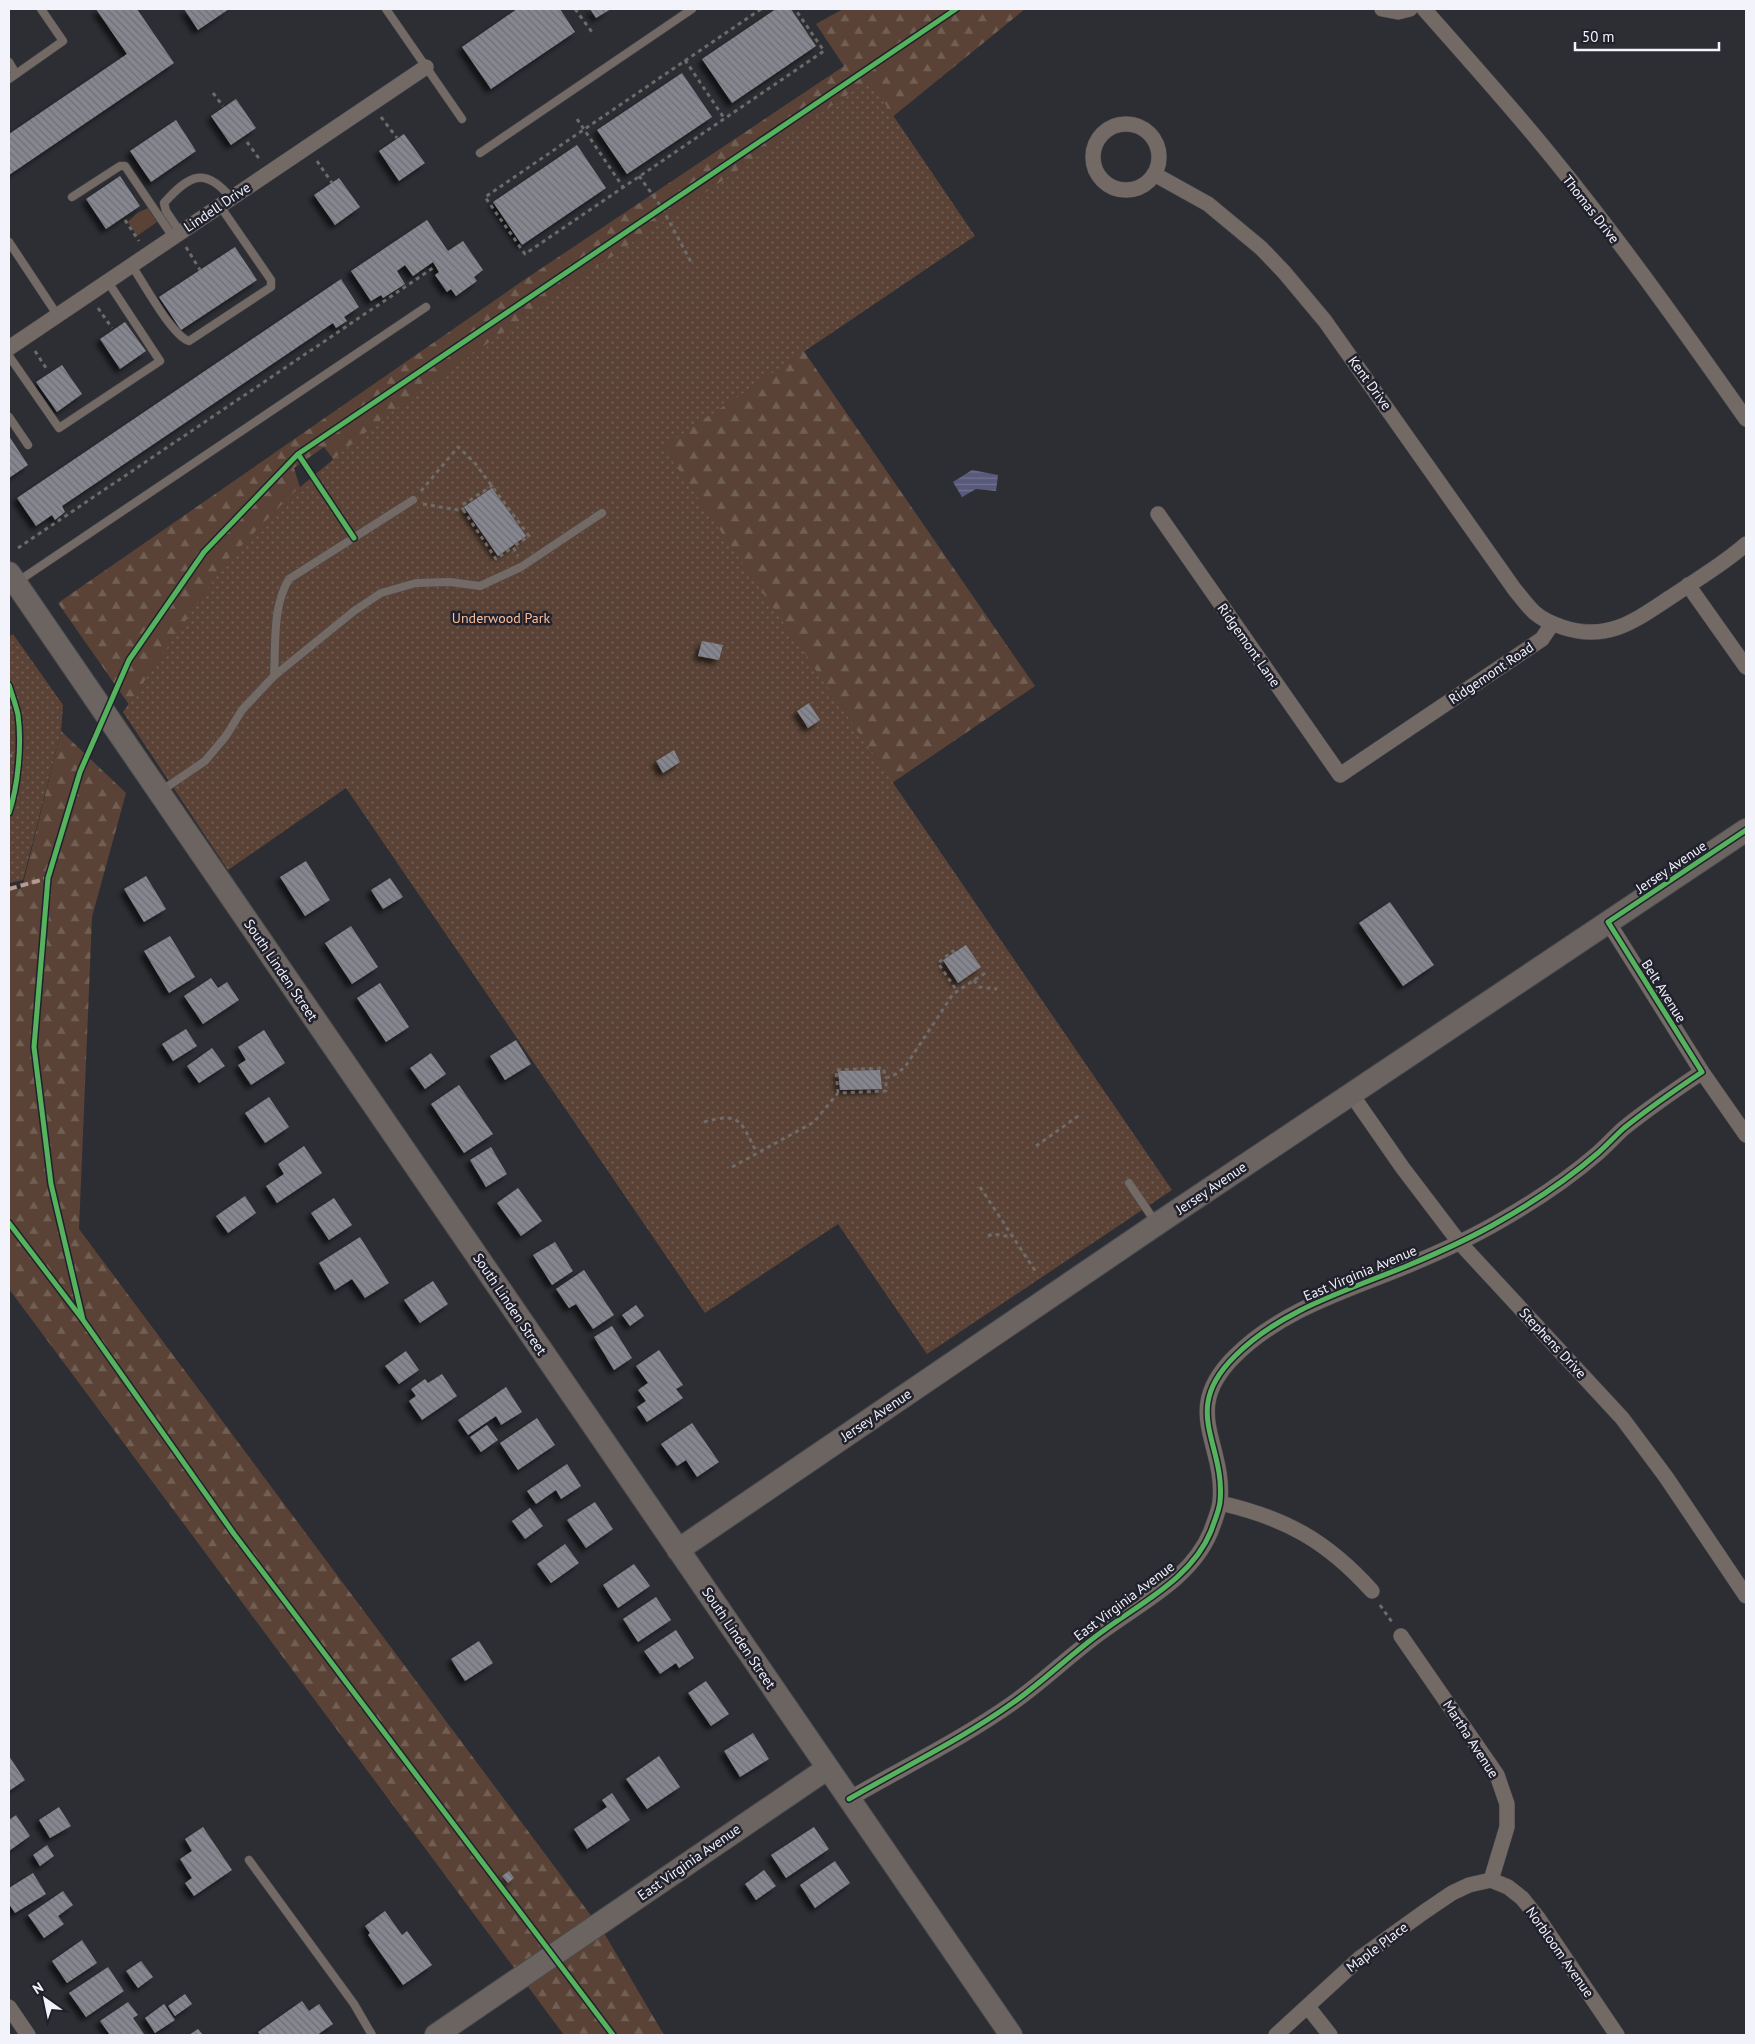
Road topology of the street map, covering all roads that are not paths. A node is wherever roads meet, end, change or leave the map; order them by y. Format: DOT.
graph roads {
  1 [pos="41,9"];
  2 [pos="386,9"];
  3 [pos="692,9"];
  4 [pos="1382,9"];
  5 [pos="1410,9"];
  6 [pos="1424,9"];
  7 [pos="9,62"];
  8 [pos="426,66"];
  9 [pos="16,74"];
  10 [pos="9,79"];
  11 [pos="462,119"];
  12 [pos="480,153"];
  13 [pos="1154,174"];
  14 [pos="72,197"];
  15 [pos="226,202"];
  16 [pos="179,238"];
  17 [pos="9,242"];
  18 [pos="132,266"];
  19 [pos="108,282"];
  20 [pos="426,307"];
  21 [pos="58,316"];
  22 [pos="9,348"];
  23 [pos="9,356"];
  24 [pos="9,417"];
  25 [pos="1746,419"];
  26 [pos="28,445"];
  27 [pos="413,500"];
  28 [pos="602,513"];
  29 [pos="1158,514"];
  30 [pos="1746,544"];
  31 [pos="12,578"];
  32 [pos="1688,585"];
  33 [pos="1552,624"];
  34 [pos="1746,667"];
  35 [pos="274,676"];
  36 [pos="1340,775"];
  37 [pos="159,792"];
  38 [pos="1746,830"];
  39 [pos="1608,922"];
  40 [pos="1702,1072"];
  41 [pos="1352,1095"];
  42 [pos="1746,1135"];
  43 [pos="1129,1183"];
  44 [pos="1157,1224"];
  45 [pos="1458,1242"];
  46 [pos="1220,1503"];
  47 [pos="678,1550"];
  48 [pos="1372,1592"];
  49 [pos="1746,1596"];
  50 [pos="1401,1636"];
  51 [pos="828,1768"];
  52 [pos="849,1799"];
  53 [pos="249,1860"];
  54 [pos="1491,1880"];
  55 [pos="9,2007"];
  56 [pos="1308,2007"];
  57 [pos="28,2035"];
  58 [pos="372,2035"];
  59 [pos="436,2035"];
  60 [pos="1011,2035"];
  61 [pos="1276,2035"];
  62 [pos="1330,2035"];
  63 [pos="1617,2035"];
  1 -- 9 [label="lane"];
  2 -- 8 [label="lane"];
  3 -- 12 [label="lane"];
  4 -- 5 [label="street"];
  6 -- 25 [label="street, Thomas Drive"];
  7 -- 9 [label="lane"];
  8 -- 11 [label="lane"];
  8 -- 15 [label="street, Lindell Drive"];
  9 -- 10 [label="lane"];
  13 -- 13 [label="street"];
  13 -- 33 [label="street, Kent Drive"];
  14 -- 16 [label="lane"];
  15 -- 16 [label="street, Lindell Drive"];
  15 -- 16 [label="lane"];
  15 -- 18 [label="lane"];
  16 -- 18 [label="street, Lindell Drive"];
  17 -- 21 [label="lane"];
  18 -- 19 [label="street, Lindell Drive"];
  19 -- 21 [label="street, Lindell Drive"];
  19 -- 23 [label="lane"];
  20 -- 31 [label="lane"];
  21 -- 22 [label="street, Lindell Drive"];
  24 -- 26 [label="lane"];
  27 -- 35 [label="lane"];
  28 -- 35 [label="lane"];
  29 -- 36 [label="street, Ridgemont Lane"];
  30 -- 32 [label="street"];
  31 -- 37 [label="street, South Linden Street"];
  32 -- 33 [label="street"];
  32 -- 34 [label="street"];
  33 -- 36 [label="street, Ridgemont Road"];
  35 -- 37 [label="lane"];
  37 -- 47 [label="street, South Linden Street"];
  38 -- 39 [label="street, Jersey Avenue"];
  39 -- 40 [label="street, Belt Avenue"];
  39 -- 41 [label="street, Jersey Avenue"];
  40 -- 42 [label="street, Belt Avenue"];
  40 -- 45 [label="street, East Virginia Avenue"];
  41 -- 44 [label="street, Jersey Avenue"];
  41 -- 45 [label="street, Stephens Drive"];
  43 -- 44 [label="lane"];
  44 -- 47 [label="street, Jersey Avenue"];
  45 -- 46 [label="street, East Virginia Avenue"];
  45 -- 49 [label="street, Stephens Drive"];
  46 -- 48 [label="street"];
  46 -- 52 [label="street, East Virginia Avenue"];
  47 -- 51 [label="street, South Linden Street"];
  50 -- 54 [label="street, Martha Avenue"];
  51 -- 52 [label="street, South Linden Street"];
  51 -- 59 [label="street, East Virginia Avenue"];
  52 -- 60 [label="street, South Linden Street"];
  53 -- 58 [label="lane"];
  54 -- 56 [label="street, Maple Place"];
  54 -- 63 [label="street, Norbloom Avenue"];
  55 -- 57 [label="street"];
  56 -- 61 [label="street, Maple Place"];
  56 -- 62 [label="street"];
}
